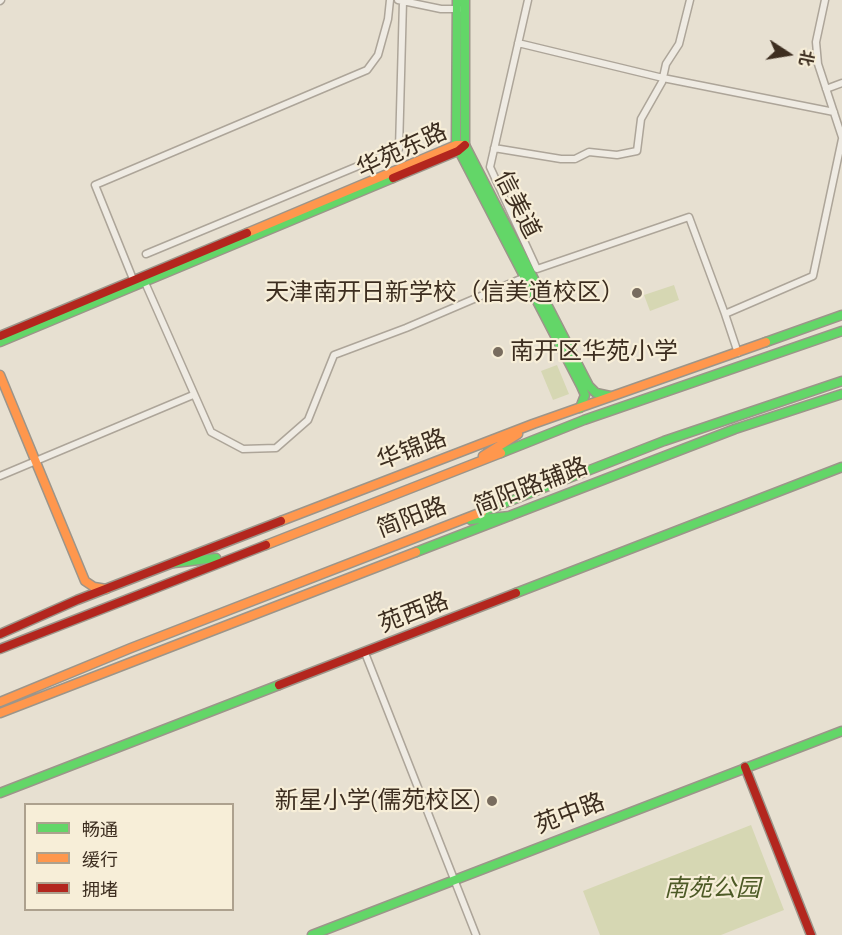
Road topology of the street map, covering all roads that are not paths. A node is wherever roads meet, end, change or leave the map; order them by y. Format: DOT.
graph roads {
  1 [pos="390,0"];
  2 [pos="401,0"];
  3 [pos="528,0"];
  4 [pos="690,0"];
  5 [pos="825,0"];
  6 [pos="461,5"];
  7 [pos="518,43"];
  8 [pos="663,78"];
  9 [pos="842,83"];
  10 [pos="826,89"];
  11 [pos="834,112"];
  12 [pos="457,130"];
  13 [pos="842,138"];
  14 [pos="460,147"];
  15 [pos="494,148"];
  16 [pos="446,150"];
  17 [pos="146,254"];
  18 [pos="523,278"];
  19 [pos="139,281"];
  20 [pos="725,314"];
  21 [pos="842,315"];
  22 [pos="842,331"];
  23 [pos="2,334"];
  24 [pos="0,342"];
  25 [pos="738,353"];
  26 [pos="0,375"];
  27 [pos="842,381"];
  28 [pos="0,387"];
  29 [pos="842,394"];
  30 [pos="193,395"];
  31 [pos="613,396"];
  32 [pos="579,408"];
  33 [pos="533,424"];
  34 [pos="473,462"];
  35 [pos="34,463"];
  36 [pos="842,467"];
  37 [pos="0,476"];
  38 [pos="510,516"];
  39 [pos="456,522"];
  40 [pos="231,556"];
  41 [pos="174,563"];
  42 [pos="106,589"];
  43 [pos="77,600"];
  44 [pos="0,634"];
  45 [pos="131,648"];
  46 [pos="0,649"];
  47 [pos="365,653"];
  48 [pos="56,690"];
  49 [pos="0,702"];
  50 [pos="0,713"];
  51 [pos="842,733"];
  52 [pos="746,770"];
  53 [pos="0,793"];
  54 [pos="455,883"];
  55 [pos="312,935"];
  56 [pos="327,935"];
  57 [pos="476,935"];
  58 [pos="811,935"];
  1 -- 19 [label="street"];
  2 -- 6 [label="street"];
  2 -- 17 [label="street"];
  3 -- 7 [label="street"];
  4 -- 8 [label="street"];
  5 -- 10 [label="street"];
  6 -- 12 [label="main road"];
  6 -- 14 [label="main road, 信美道"];
  7 -- 8 [label="street"];
  7 -- 15 [label="street"];
  8 -- 11 [label="street"];
  8 -- 15 [label="street"];
  9 -- 10 [label="street"];
  10 -- 11 [label="street"];
  11 -- 13 [label="street"];
  12 -- 14 [label="main road"];
  12 -- 16 [label="main road"];
  13 -- 20 [label="street"];
  14 -- 16 [label="main road, 华苑东路"];
  14 -- 18 [label="main road, 信美道"];
  14 -- 19 [label="main road, 华苑东路"];
  14 -- 31 [label="main road, 信美道"];
  15 -- 20 [label="street"];
  16 -- 19 [label="main road, 华苑东路"];
  18 -- 30 [label="street"];
  18 -- 32 [label="main road, 信美道"];
  19 -- 23 [label="main road, 华苑东路"];
  19 -- 24 [label="main road, 华苑东路"];
  19 -- 30 [label="street"];
  20 -- 25 [label="street"];
  21 -- 25 [label="main road, 华锦路"];
  22 -- 34 [label="main road, 简阳路"];
  25 -- 31 [label="main road, 华锦路"];
  26 -- 35 [label="main road"];
  27 -- 39 [label="main road, 简阳路"];
  28 -- 35 [label="main road"];
  29 -- 38 [label="main road, 简阳路辅路"];
  30 -- 35 [label="street"];
  31 -- 32 [label="main road, 华锦路"];
  32 -- 33 [label="main road, 华锦路"];
  33 -- 34 [label="main road"];
  33 -- 41 [label="main road, 华锦路"];
  34 -- 40 [label="main road, 简阳路"];
  35 -- 37 [label="street"];
  35 -- 42 [label="main road"];
  35 -- 43 [label="main road"];
  36 -- 47 [label="main road, 苑西路"];
  38 -- 39 [label="main road"];
  38 -- 48 [label="main road, 简阳路辅路"];
  39 -- 45 [label="main road, 简阳路"];
  40 -- 41 [label="main road"];
  40 -- 46 [label="main road, 简阳路"];
  41 -- 42 [label="main road, 华锦路"];
  42 -- 43 [label="main road, 华锦路"];
  43 -- 44 [label="main road, 华锦路"];
  45 -- 48 [label="main road"];
  45 -- 49 [label="main road, 简阳路"];
  47 -- 53 [label="main road, 苑西路"];
  47 -- 54 [label="street"];
  48 -- 50 [label="main road, 简阳路辅路"];
  51 -- 52 [label="main road, 苑中路"];
  52 -- 54 [label="main road, 苑中路"];
  52 -- 58 [label="main road"];
  54 -- 55 [label="main road, 苑中路"];
  54 -- 56 [label="main road, 苑中路"];
  54 -- 57 [label="street"];
}
